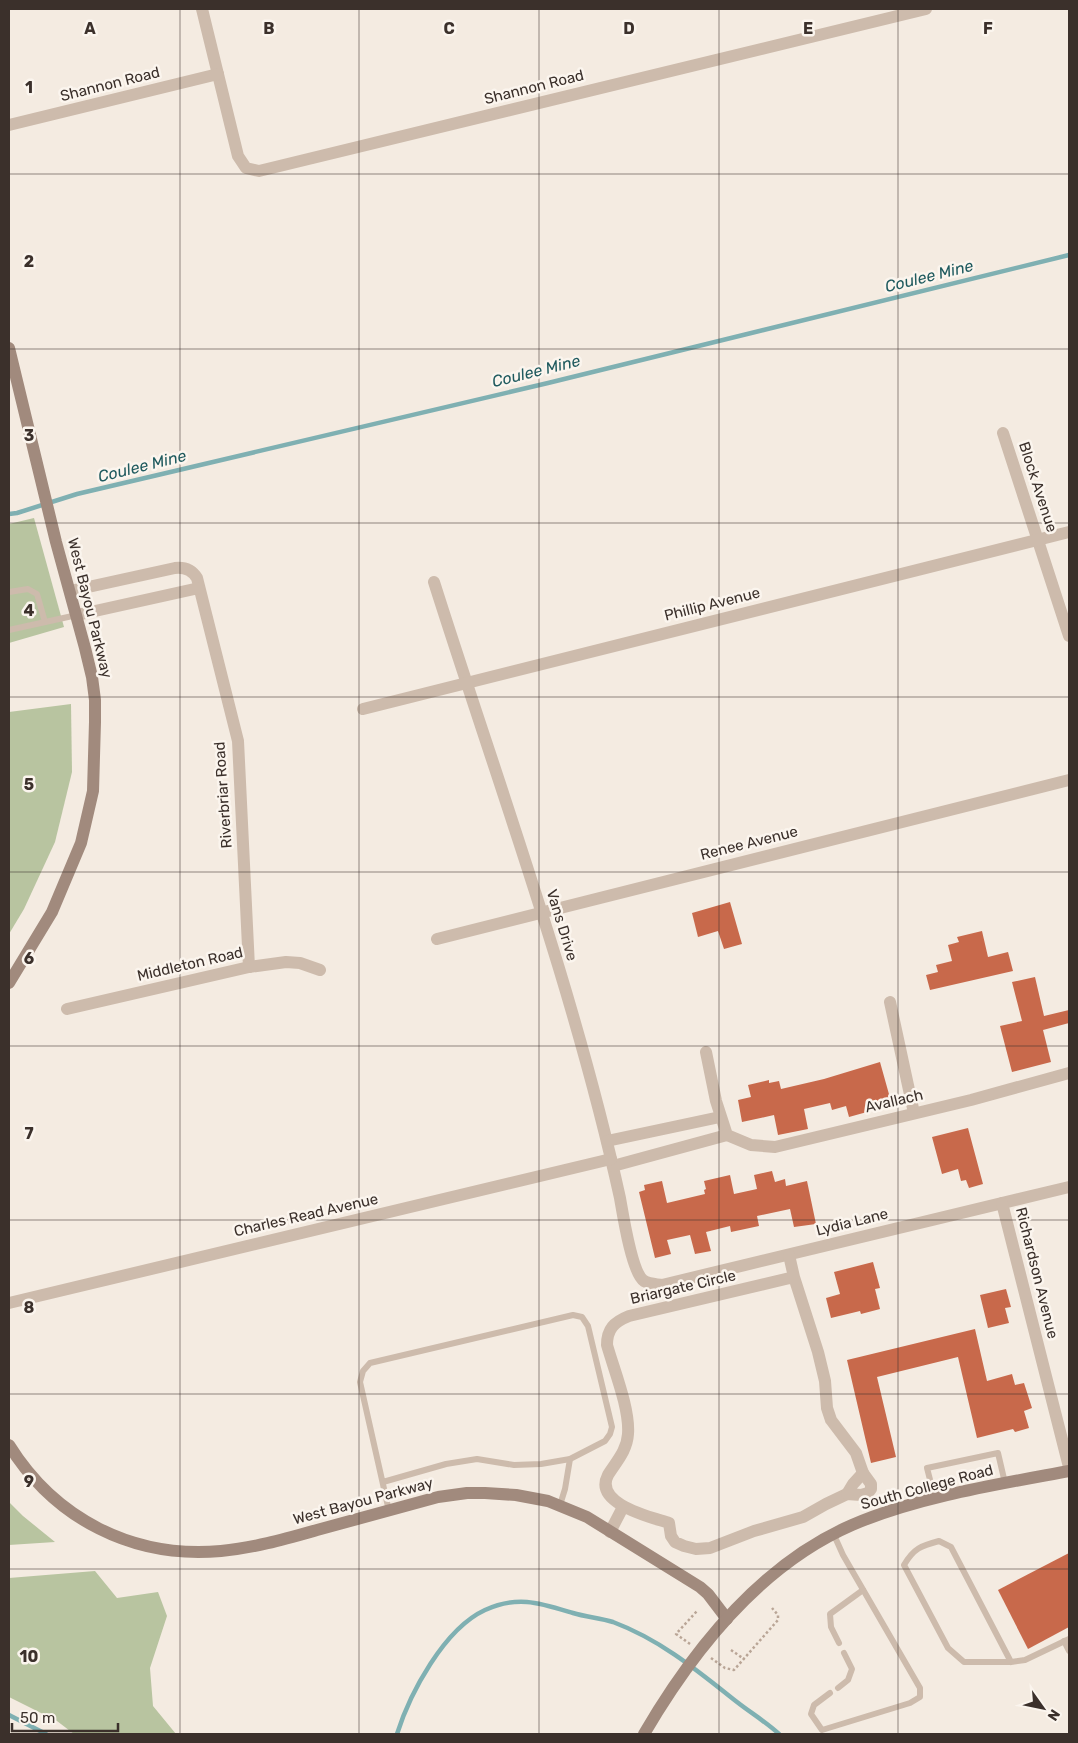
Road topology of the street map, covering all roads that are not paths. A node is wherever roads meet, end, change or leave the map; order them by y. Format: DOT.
graph roads {
  1 [pos="202,9"];
  2 [pos="926,9"];
  3 [pos="218,74"];
  4 [pos="9,125"];
  5 [pos="9,348"];
  6 [pos="1003,433"];
  7 [pos="1069,532"];
  8 [pos="1038,539"];
  9 [pos="434,582"];
  10 [pos="199,588"];
  11 [pos="70,591"];
  12 [pos="9,592"];
  13 [pos="77,614"];
  14 [pos="45,622"];
  15 [pos="9,630"];
  16 [pos="1069,636"];
  17 [pos="466,682"];
  18 [pos="363,709"];
  19 [pos="1069,780"];
  20 [pos="542,912"];
  21 [pos="436,939"];
  22 [pos="249,967"];
  23 [pos="320,970"];
  24 [pos="9,983"];
  25 [pos="890,1002"];
  26 [pos="67,1009"];
  27 [pos="706,1052"];
  28 [pos="1069,1073"];
  29 [pos="914,1113"];
  30 [pos="720,1117"];
  31 [pos="727,1135"];
  32 [pos="607,1141"];
  33 [pos="612,1163"];
  34 [pos="1069,1187"];
  35 [pos="1002,1203"];
  36 [pos="789,1255"];
  37 [pos="794,1277"];
  38 [pos="643,1281"];
  39 [pos="9,1303"];
  40 [pos="9,1445"];
  41 [pos="570,1459"];
  42 [pos="1069,1469"];
  43 [pos="383,1482"];
  44 [pos="1005,1483"];
  45 [pos="935,1499"];
  46 [pos="560,1505"];
  47 [pos="623,1508"];
  48 [pos="390,1511"];
  49 [pos="610,1532"];
  50 [pos="834,1534"];
  51 [pos="863,1590"];
  52 [pos="727,1619"];
  53 [pos="1067,1640"];
  54 [pos="839,1643"];
  55 [pos="1069,1651"];
  56 [pos="844,1653"];
  57 [pos="1011,1662"];
  58 [pos="838,1688"];
  59 [pos="830,1693"];
  60 [pos="644,1734"];
  1 -- 3 [label="street, Shannon Road"];
  2 -- 3 [label="street, Shannon Road"];
  3 -- 4 [label="street, Shannon Road"];
  5 -- 11 [label="street, West Bayou Parkway"];
  6 -- 8 [label="street, Block Avenue"];
  7 -- 8 [label="street, Phillip Avenue"];
  8 -- 16 [label="street, Block Avenue"];
  8 -- 17 [label="street, Phillip Avenue"];
  9 -- 17 [label="street, Vans Drive"];
  10 -- 11 [label="street, Riverbriar Road"];
  10 -- 13 [label="street"];
  10 -- 22 [label="street, Riverbriar Road"];
  11 -- 13 [label="street, West Bayou Parkway"];
  12 -- 14 [label="lane"];
  13 -- 14 [label="lane"];
  13 -- 24 [label="street, West Bayou Parkway"];
  14 -- 15 [label="lane"];
  17 -- 18 [label="street, Phillip Avenue"];
  17 -- 20 [label="street, Vans Drive"];
  19 -- 20 [label="street, Renee Avenue"];
  20 -- 21 [label="street, Renee Avenue"];
  20 -- 32 [label="street, Vans Drive"];
  22 -- 23 [label="street, Middleton Road"];
  22 -- 26 [label="street, Middleton Road"];
  25 -- 29 [label="street"];
  27 -- 30 [label="street"];
  28 -- 29 [label="street, Avallach"];
  29 -- 31 [label="street, Avallach"];
  30 -- 31 [label="street"];
  30 -- 32 [label="street"];
  31 -- 33 [label="street"];
  32 -- 33 [label="street, Vans Drive"];
  33 -- 38 [label="street, Vans Drive"];
  33 -- 39 [label="street, Charles Read Avenue"];
  34 -- 35 [label="street, Lydia Lane"];
  35 -- 36 [label="street, Lydia Lane"];
  35 -- 42 [label="street, Richardson Avenue"];
  36 -- 37 [label="street"];
  36 -- 38 [label="street, Lydia Lane"];
  37 -- 47 [label="street, Briargate Circle"];
  37 -- 47 [label="street"];
  40 -- 48 [label="street, West Bayou Parkway"];
  41 -- 43 [label="lane"];
  41 -- 43 [label="lane"];
  41 -- 46 [label="lane"];
  42 -- 44 [label="street, South College Road"];
  43 -- 48 [label="lane"];
  44 -- 45 [label="street, South College Road"];
  44 -- 45 [label="lane"];
  45 -- 50 [label="street, South College Road"];
  46 -- 48 [label="street, West Bayou Parkway"];
  46 -- 49 [label="street, West Bayou Parkway"];
  47 -- 49 [label="street"];
  49 -- 52 [label="street, West Bayou Parkway"];
  50 -- 51 [label="lane"];
  50 -- 52 [label="street, South College Road"];
  51 -- 54 [label="lane"];
  51 -- 59 [label="lane"];
  52 -- 60 [label="street, South College Road"];
  53 -- 55 [label="lane"];
  53 -- 57 [label="lane"];
  56 -- 58 [label="lane"];
  57 -- 57 [label="lane"];
}
